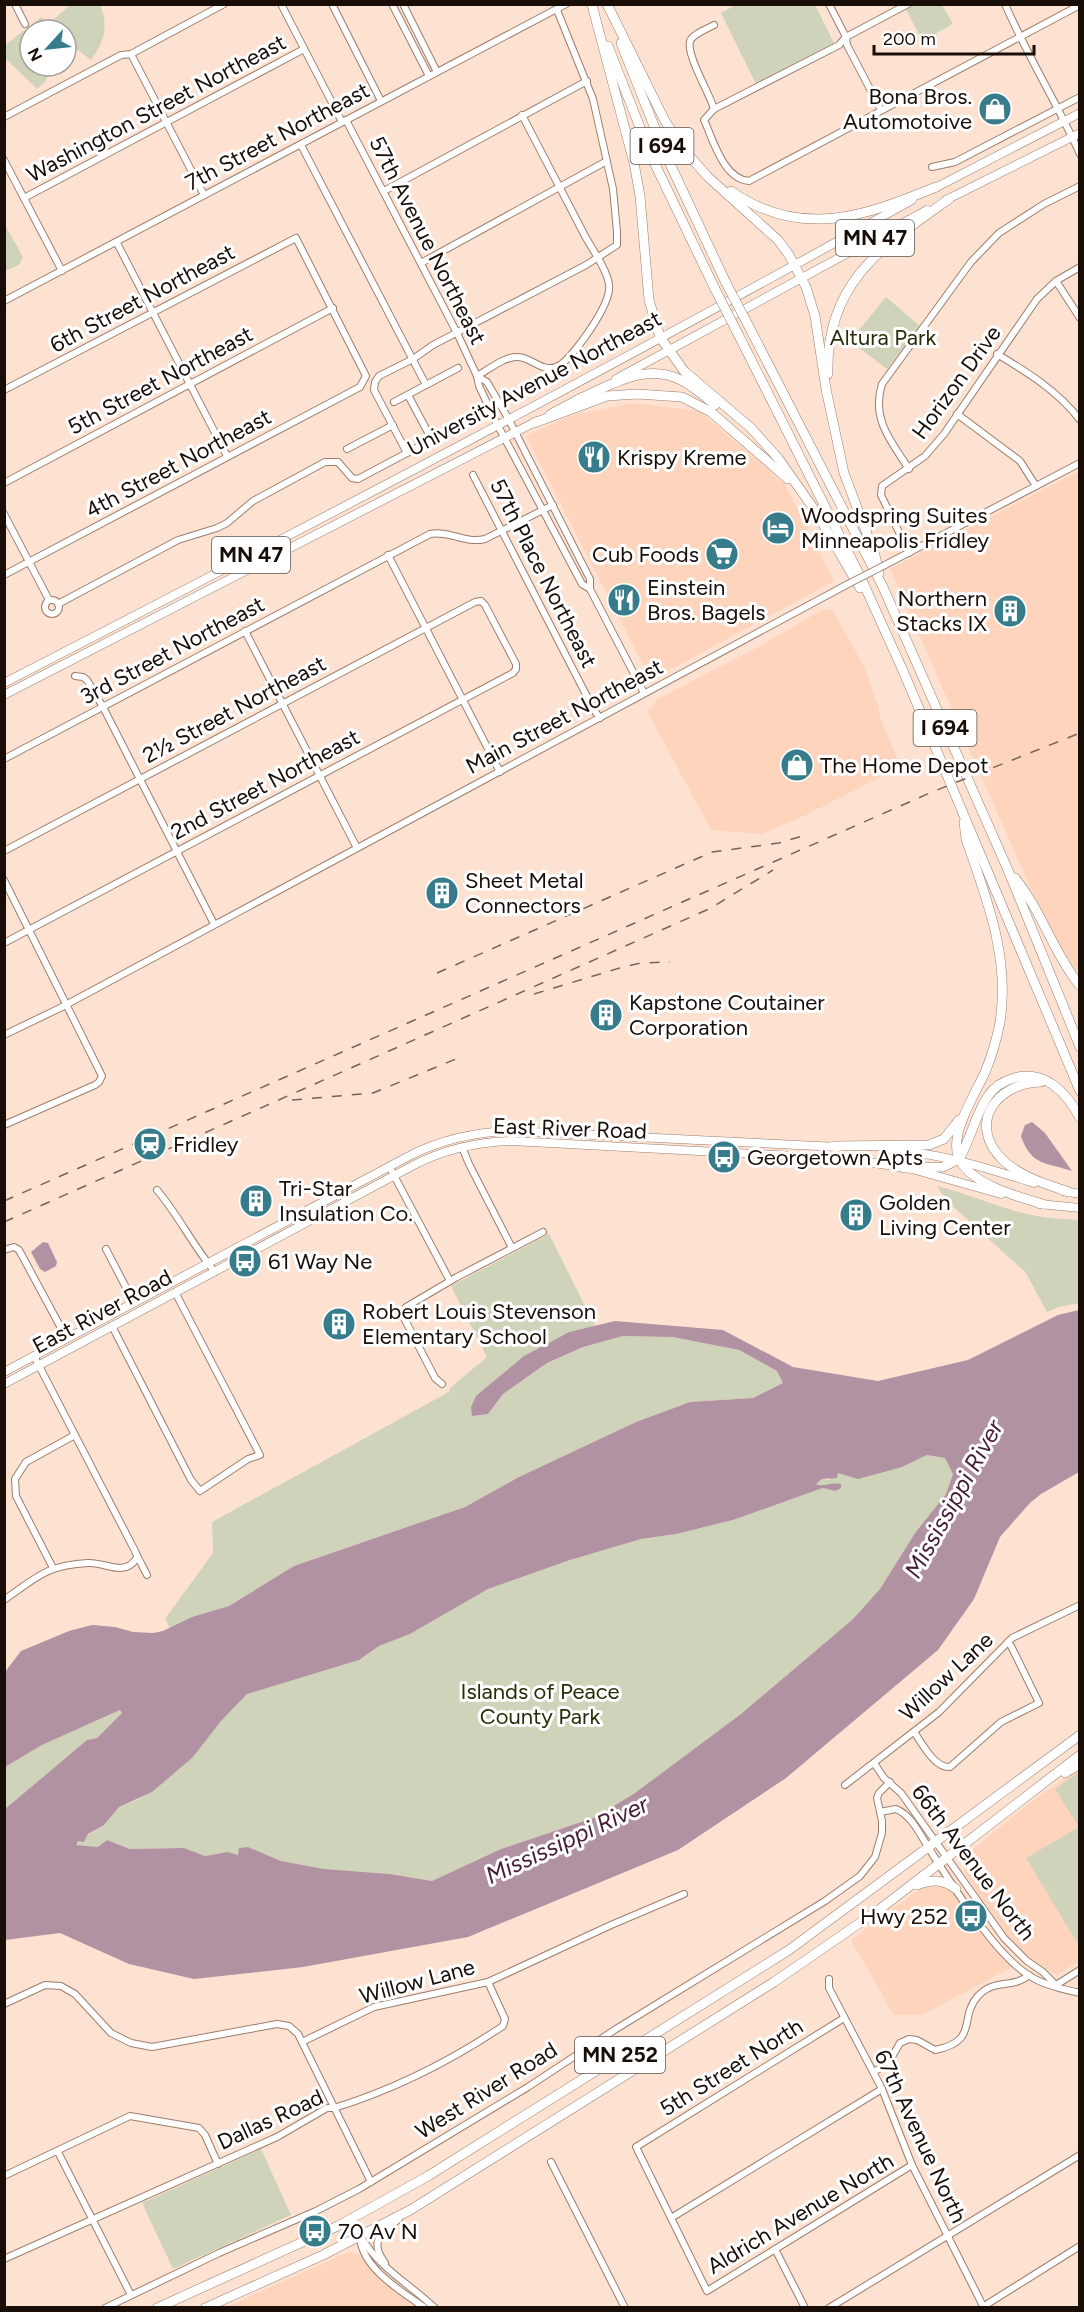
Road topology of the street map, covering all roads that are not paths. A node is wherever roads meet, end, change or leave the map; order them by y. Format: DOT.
graph roads {
  1 [pos="15,4"];
  2 [pos="224,4"];
  3 [pos="281,4"];
  4 [pos="332,4"];
  5 [pos="392,4"];
  6 [pos="403,4"];
  7 [pos="566,4"];
  8 [pos="607,4"];
  9 [pos="829,4"];
  10 [pos="908,4"];
  11 [pos="1005,4"];
  12 [pos="592,5"];
  13 [pos="1080,5"];
  14 [pos="556,10"];
  15 [pos="22,18"];
  16 [pos="714,25"];
  17 [pos="1019,36"];
  18 [pos="846,37"];
  19 [pos="304,49"];
  20 [pos="131,54"];
  21 [pos="437,72"];
  22 [pos="429,76"];
  23 [pos="587,81"];
  24 [pos="1080,97"];
  25 [pos="381,101"];
  26 [pos="1058,108"];
  27 [pos="714,109"];
  28 [pos="881,110"];
  29 [pos="1080,113"];
  30 [pos="522,115"];
  31 [pos="4,117"];
  32 [pos="344,121"];
  33 [pos="1065,121"];
  34 [pos="166,123"];
  35 [pos="1076,135"];
  36 [pos="301,145"];
  37 [pos="1080,154"];
  38 [pos="692,159"];
  39 [pos="4,160"];
  40 [pos="605,162"];
  41 [pos="932,167"];
  42 [pos="1080,186"];
  43 [pos="559,187"];
  44 [pos="936,187"];
  45 [pos="384,191"];
  46 [pos="204,195"];
  47 [pos="24,198"];
  48 [pos="949,199"];
  49 [pos="117,243"];
  50 [pos="597,258"];
  51 [pos="420,262"];
  52 [pos="795,265"];
  53 [pos="1080,267"];
  54 [pos="62,271"];
  55 [pos="802,279"];
  56 [pos="1056,281"];
  57 [pos="4,301"];
  58 [pos="333,308"];
  59 [pos="152,312"];
  60 [pos="1080,318"];
  61 [pos="457,333"];
  62 [pos="660,337"];
  63 [pos="668,351"];
  64 [pos="997,354"];
  65 [pos="413,359"];
  66 [pos="458,368"];
  67 [pos="477,376"];
  68 [pos="190,385"];
  69 [pos="426,385"];
  70 [pos="4,390"];
  71 [pos="408,395"];
  72 [pos="579,399"];
  73 [pos="394,402"];
  74 [pos="957,414"];
  75 [pos="508,418"];
  76 [pos="1080,420"];
  77 [pos="534,423"];
  78 [pos="497,424"];
  79 [pos="393,425"];
  80 [pos="452,429"];
  81 [pos="515,432"];
  82 [pos="835,433"];
  83 [pos="504,437"];
  84 [pos="432,440"];
  85 [pos="347,449"];
  86 [pos="407,453"];
  87 [pos="227,456"];
  88 [pos="1080,463"];
  89 [pos="784,466"];
  90 [pos="909,469"];
  91 [pos="473,476"];
  92 [pos="4,483"];
  93 [pos="1036,486"];
  94 [pos="553,505"];
  95 [pos="542,510"];
  96 [pos="816,512"];
  97 [pos="4,513"];
  98 [pos="502,532"];
  99 [pos="909,553"];
  100 [pos="388,555"];
  101 [pos="29,562"];
  102 [pos="4,575"];
  103 [pos="883,587"];
  104 [pos="590,589"];
  105 [pos="49,600"];
  106 [pos="58,604"];
  107 [pos="425,628"];
  108 [pos="245,631"];
  109 [pos="516,669"];
  110 [pos="904,673"];
  111 [pos="75,676"];
  112 [pos="4,683"];
  113 [pos="644,693"];
  114 [pos="4,695"];
  115 [pos="463,699"];
  116 [pos="283,704"];
  117 [pos="104,707"];
  118 [pos="600,718"];
  119 [pos="4,759"];
  120 [pos="500,772"];
  121 [pos="320,775"];
  122 [pos="140,780"];
  123 [pos="962,811"];
  124 [pos="357,848"];
  125 [pos="177,851"];
  126 [pos="4,852"];
  127 [pos="1008,870"];
  128 [pos="4,880"];
  129 [pos="214,924"];
  130 [pos="30,930"];
  131 [pos="4,943"];
  132 [pos="1080,986"];
  133 [pos="66,1004"];
  134 [pos="4,1035"];
  135 [pos="1080,1047"];
  136 [pos="1057,1087"];
  137 [pos="977,1090"];
  138 [pos="1080,1091"];
  139 [pos="1080,1118"];
  140 [pos="4,1125"];
  141 [pos="833,1146"];
  142 [pos="462,1147"];
  143 [pos="959,1160"];
  144 [pos="390,1166"];
  145 [pos="904,1168"];
  146 [pos="394,1175"];
  147 [pos="157,1190"];
  148 [pos="1069,1192"];
  149 [pos="1080,1194"];
  150 [pos="1043,1204"];
  151 [pos="1080,1208"];
  152 [pos="543,1232"];
  153 [pos="512,1248"];
  154 [pos="106,1249"];
  155 [pos="4,1250"];
  156 [pos="207,1263"];
  157 [pos="214,1272"];
  158 [pos="450,1281"];
  159 [pos="175,1292"];
  160 [pos="134,1303"];
  161 [pos="112,1326"];
  162 [pos="67,1339"];
  163 [pos="34,1356"];
  164 [pos="39,1366"];
  165 [pos="4,1372"];
  166 [pos="4,1384"];
  167 [pos="442,1384"];
  168 [pos="75,1435"];
  169 [pos="136,1559"];
  170 [pos="53,1568"];
  171 [pos="147,1575"];
  172 [pos="4,1600"];
  173 [pos="1080,1605"];
  174 [pos="1008,1642"];
  175 [pos="914,1732"];
  176 [pos="1080,1735"];
  177 [pos="1080,1755"];
  178 [pos="874,1763"];
  179 [pos="1080,1764"];
  180 [pos="890,1782"];
  181 [pos="845,1785"];
  182 [pos="1016,1805"];
  183 [pos="880,1812"];
  184 [pos="932,1845"];
  185 [pos="943,1861"];
  186 [pos="866,1870"];
  187 [pos="909,1888"];
  188 [pos="956,1889"];
  189 [pos="684,1894"];
  190 [pos="1080,1970"];
  191 [pos="1029,1975"];
  192 [pos="829,1979"];
  193 [pos="488,1982"];
  194 [pos="1056,1986"];
  195 [pos="1080,1993"];
  196 [pos="4,2004"];
  197 [pos="844,2018"];
  198 [pos="302,2042"];
  199 [pos="874,2072"];
  200 [pos="882,2089"];
  201 [pos="334,2108"];
  202 [pos="58,2152"];
  203 [pos="1080,2155"];
  204 [pos="551,2162"];
  205 [pos="218,2164"];
  206 [pos="912,2165"];
  207 [pos="4,2176"];
  208 [pos="372,2182"];
  209 [pos="412,2208"];
  210 [pos="671,2218"];
  211 [pos="93,2219"];
  212 [pos="351,2219"];
  213 [pos="947,2234"];
  214 [pos="360,2237"];
  215 [pos="1080,2246"];
  216 [pos="775,2249"];
  217 [pos="4,2259"];
  218 [pos="398,2280"];
  219 [pos="131,2295"];
  220 [pos="105,2307"];
  221 [pos="157,2307"];
  222 [pos="205,2307"];
  223 [pos="425,2307"];
  224 [pos="435,2307"];
  225 [pos="625,2307"];
  226 [pos="805,2307"];
  227 [pos="829,2307"];
  228 [pos="983,2307"];
  1 -- 15 [label="street"];
  2 -- 20 [label="street"];
  3 -- 19 [label="street"];
  4 -- 25 [label="street, 57th Avenue Northeast"];
  5 -- 22 [label="street"];
  6 -- 21 [label="street"];
  7 -- 14 [label="street, 7th Street Northeast"];
  8 -- 38 [label="highway"];
  8 -- 103 [label="highway, I 694, bridge"];
  9 -- 18 [label="street"];
  10 -- 18 [label="street"];
  11 -- 17 [label="street"];
  12 -- 62 [label="highway"];
  12 -- 110 [label="highway, I 694, bridge"];
  13 -- 17 [label="street"];
  14 -- 21 [label="street, 7th Street Northeast"];
  14 -- 23 [label="street"];
  16 -- 27 [label="street"];
  17 -- 26 [label="street"];
  17 -- 28 [label="street"];
  18 -- 27 [label="street"];
  18 -- 28 [label="street"];
  19 -- 32 [label="street"];
  19 -- 34 [label="street, Washington Street Northeast"];
  20 -- 31 [label="street"];
  20 -- 34 [label="street"];
  21 -- 22 [label="street, 7th Street Northeast"];
  22 -- 25 [label="street, 7th Street Northeast"];
  23 -- 30 [label="street"];
  23 -- 40 [label="street"];
  24 -- 26 [label="street"];
  25 -- 32 [label="street, 7th Street Northeast"];
  26 -- 33 [label="street"];
  26 -- 41 [label="street"];
  27 -- 28 [label="street"];
  29 -- 33 [label="main road, University Avenue Northeast / MN 47"];
  30 -- 43 [label="street"];
  30 -- 45 [label="street"];
  32 -- 36 [label="street, 7th Street Northeast"];
  32 -- 45 [label="street, 57th Avenue Northeast"];
  33 -- 35 [label="street"];
  33 -- 44 [label="main road, University Avenue Northeast / MN 47"];
  34 -- 46 [label="street"];
  34 -- 47 [label="street, Washington Street Northeast"];
  35 -- 37 [label="street"];
  35 -- 48 [label="main road, University Avenue Northeast / MN 47"];
  36 -- 46 [label="street, 7th Street Northeast"];
  36 -- 65 [label="street"];
  38 -- 44 [label="highway"];
  38 -- 52 [label="highway"];
  39 -- 47 [label="street"];
  40 -- 43 [label="street"];
  40 -- 50 [label="street"];
  42 -- 90 [label="street"];
  43 -- 50 [label="street"];
  43 -- 51 [label="street"];
  44 -- 52 [label="main road, University Avenue Northeast / MN 47"];
  45 -- 51 [label="street, 57th Avenue Northeast"];
  46 -- 49 [label="street, 7th Street Northeast"];
  47 -- 54 [label="street"];
  48 -- 55 [label="main road, University Avenue Northeast / MN 47"];
  48 -- 82 [label="highway"];
  49 -- 54 [label="street, 7th Street Northeast"];
  49 -- 59 [label="street"];
  50 -- 61 [label="street"];
  50 -- 67 [label="street"];
  51 -- 61 [label="street, 57th Avenue Northeast"];
  52 -- 55 [label="highway"];
  52 -- 62 [label="main road, University Avenue Northeast / MN 47"];
  53 -- 56 [label="street, Horizon Drive"];
  54 -- 57 [label="street, 7th Street Northeast"];
  55 -- 63 [label="main road, University Avenue Northeast / MN 47"];
  55 -- 82 [label="highway"];
  56 -- 60 [label="street"];
  56 -- 64 [label="street, Horizon Drive"];
  58 -- 59 [label="street, 6th Street Northeast"];
  58 -- 68 [label="street, 5th Street Northeast"];
  58 -- 87 [label="street, 4th Street Northeast"];
  59 -- 68 [label="street"];
  59 -- 70 [label="street, 6th Street Northeast"];
  61 -- 65 [label="street"];
  61 -- 67 [label="street, 57th Avenue Northeast"];
  62 -- 63 [label="highway"];
  62 -- 75 [label="main road, University Avenue Northeast / MN 47"];
  63 -- 72 [label="main road, University Avenue Northeast / MN 47"];
  63 -- 89 [label="highway"];
  64 -- 74 [label="street, Horizon Drive"];
  64 -- 76 [label="street"];
  65 -- 69 [label="street"];
  65 -- 79 [label="street"];
  66 -- 69 [label="street"];
  67 -- 75 [label="street, 57th Avenue Northeast"];
  67 -- 78 [label="street, 57th Avenue Northeast"];
  68 -- 87 [label="street"];
  68 -- 92 [label="street, 5th Street Northeast"];
  69 -- 71 [label="street"];
  71 -- 73 [label="street"];
  71 -- 84 [label="street"];
  72 -- 77 [label="main road, University Avenue Northeast / MN 47"];
  72 -- 89 [label="highway"];
  74 -- 90 [label="street, Horizon Drive"];
  74 -- 93 [label="street"];
  75 -- 78 [label="main road, University Avenue Northeast / MN 47"];
  75 -- 81 [label="street, 57th Avenue Northeast"];
  77 -- 81 [label="main road, University Avenue Northeast / MN 47"];
  77 -- 96 [label="highway"];
  78 -- 83 [label="street, 57th Avenue Northeast"];
  78 -- 112 [label="main road, University Avenue Northeast / MN 47"];
  79 -- 85 [label="street"];
  79 -- 86 [label="street"];
  80 -- 84 [label="street"];
  81 -- 83 [label="main road, University Avenue Northeast / MN 47"];
  81 -- 94 [label="street, 57th Avenue Northeast"];
  82 -- 103 [label="highway"];
  83 -- 95 [label="street, 57th Avenue Northeast"];
  83 -- 114 [label="main road, University Avenue Northeast / MN 47"];
  84 -- 86 [label="street"];
  86 -- 106 [label="street"];
  87 -- 101 [label="street, 4th Street Northeast"];
  88 -- 93 [label="street, Main Street Northeast"];
  89 -- 96 [label="highway"];
  90 -- 99 [label="street, Horizon Drive"];
  91 -- 98 [label="street, 57th Place Northeast"];
  93 -- 99 [label="street, Main Street Northeast"];
  94 -- 95 [label="street, 3rd Street Northeast"];
  94 -- 104 [label="street, 57th Avenue Northeast"];
  95 -- 98 [label="street, 3rd Street Northeast"];
  95 -- 104 [label="street, 57th Avenue Northeast"];
  96 -- 110 [label="highway"];
  97 -- 101 [label="street"];
  98 -- 100 [label="street, 3rd Street Northeast"];
  98 -- 118 [label="street, 57th Place Northeast"];
  99 -- 113 [label="street, Main Street Northeast, bridge"];
  100 -- 107 [label="street"];
  100 -- 108 [label="street, 3rd Street Northeast"];
  101 -- 102 [label="street, 4th Street Northeast"];
  101 -- 105 [label="street"];
  103 -- 127 [label="highway, I 694"];
  104 -- 113 [label="street, 57th Avenue Northeast"];
  105 -- 106 [label="street"];
  105 -- 106 [label="street"];
  107 -- 109 [label="street, 2½ Street Northeast"];
  107 -- 115 [label="street"];
  107 -- 116 [label="street, 2½ Street Northeast"];
  108 -- 116 [label="street"];
  108 -- 117 [label="street, 3rd Street Northeast"];
  109 -- 115 [label="street, 2nd Street Northeast"];
  110 -- 123 [label="highway, I 694"];
  111 -- 117 [label="street"];
  113 -- 118 [label="street, Main Street Northeast"];
  115 -- 120 [label="street"];
  115 -- 121 [label="street, 2nd Street Northeast"];
  116 -- 121 [label="street"];
  116 -- 122 [label="street, 2½ Street Northeast"];
  117 -- 119 [label="street, 3rd Street Northeast"];
  117 -- 122 [label="street"];
  118 -- 120 [label="street, Main Street Northeast"];
  120 -- 124 [label="street, Main Street Northeast"];
  121 -- 124 [label="street"];
  121 -- 125 [label="street, 2nd Street Northeast"];
  122 -- 125 [label="street"];
  122 -- 126 [label="street, 2½ Street Northeast"];
  123 -- 137 [label="highway"];
  123 -- 138 [label="highway, I 694"];
  124 -- 129 [label="street, Main Street Northeast"];
  125 -- 129 [label="street"];
  125 -- 130 [label="street, 2nd Street Northeast"];
  127 -- 132 [label="highway"];
  127 -- 135 [label="highway, I 694"];
  128 -- 130 [label="street"];
  129 -- 133 [label="street, Main Street Northeast"];
  130 -- 131 [label="street, 2nd Street Northeast"];
  130 -- 133 [label="street"];
  133 -- 134 [label="street, Main Street Northeast"];
  133 -- 140 [label="street"];
  136 -- 139 [label="highway"];
  136 -- 143 [label="highway"];
  136 -- 148 [label="highway"];
  137 -- 141 [label="highway"];
  137 -- 143 [label="highway"];
  141 -- 143 [label="main road, East River Road"];
  141 -- 144 [label="main road, East River Road"];
  142 -- 145 [label="main road, East River Road"];
  142 -- 146 [label="main road, East River Road"];
  142 -- 153 [label="street"];
  143 -- 145 [label="highway"];
  143 -- 148 [label="main road, East River Road"];
  143 -- 150 [label="highway"];
  144 -- 146 [label="street"];
  144 -- 156 [label="main road, East River Road"];
  145 -- 150 [label="main road, East River Road"];
  146 -- 157 [label="main road, East River Road"];
  146 -- 158 [label="street"];
  147 -- 156 [label="street"];
  148 -- 149 [label="main road, East River Road"];
  150 -- 151 [label="main road, East River Road"];
  152 -- 153 [label="street"];
  153 -- 158 [label="street"];
  154 -- 160 [label="street"];
  155 -- 162 [label="street"];
  156 -- 157 [label="street"];
  156 -- 160 [label="main road, East River Road"];
  157 -- 159 [label="main road, East River Road"];
  158 -- 167 [label="street"];
  159 -- 161 [label="main road, East River Road"];
  159 -- 161 [label="street"];
  160 -- 162 [label="main road, East River Road"];
  161 -- 164 [label="main road, East River Road"];
  162 -- 163 [label="main road, East River Road"];
  163 -- 164 [label="street"];
  163 -- 165 [label="main road, East River Road"];
  164 -- 166 [label="main road, East River Road"];
  164 -- 168 [label="street"];
  168 -- 169 [label="street"];
  168 -- 170 [label="street"];
  169 -- 170 [label="street"];
  169 -- 171 [label="street"];
  170 -- 172 [label="street"];
  173 -- 174 [label="street, Willow Lane"];
  174 -- 175 [label="street, Willow Lane"];
  174 -- 175 [label="street"];
  175 -- 178 [label="street, Willow Lane"];
  176 -- 184 [label="highway, MN 252"];
  177 -- 182 [label="highway"];
  178 -- 180 [label="street, 66th Avenue North"];
  178 -- 181 [label="street, Willow Lane"];
  179 -- 182 [label="highway"];
  180 -- 183 [label="street, 66th Avenue North"];
  180 -- 184 [label="street, 66th Avenue North"];
  182 -- 185 [label="highway, MN 252"];
  183 -- 184 [label="street, 66th Avenue North"];
  183 -- 186 [label="street, 66th Avenue North"];
  184 -- 185 [label="street, 66th Avenue North"];
  184 -- 212 [label="highway, MN 252"];
  185 -- 187 [label="highway, MN 252"];
  185 -- 188 [label="street, 66th Avenue North"];
  185 -- 194 [label="street, 66th Avenue North"];
  186 -- 208 [label="street, West River Road"];
  187 -- 188 [label="highway"];
  187 -- 209 [label="highway, MN 252"];
  188 -- 191 [label="street, 66th Avenue North"];
  189 -- 193 [label="street, Willow Lane"];
  190 -- 194 [label="street"];
  191 -- 194 [label="street, 66th Avenue North"];
  191 -- 199 [label="street"];
  192 -- 197 [label="street, 67th Avenue North"];
  193 -- 198 [label="street, Willow Lane"];
  193 -- 201 [label="street, Dallas Road"];
  194 -- 195 [label="street, 66th Avenue North"];
  196 -- 198 [label="street"];
  197 -- 199 [label="street, 67th Avenue North"];
  197 -- 210 [label="street, 5th Street North"];
  198 -- 201 [label="street"];
  199 -- 200 [label="street, 67th Avenue North"];
  200 -- 206 [label="street, 67th Avenue North"];
  200 -- 210 [label="street"];
  201 -- 205 [label="street, Dallas Road"];
  201 -- 208 [label="street"];
  202 -- 205 [label="street"];
  202 -- 207 [label="street"];
  202 -- 211 [label="street"];
  203 -- 213 [label="street"];
  204 -- 225 [label="street"];
  205 -- 211 [label="street, Dallas Road"];
  206 -- 213 [label="street, 67th Avenue North"];
  206 -- 216 [label="street, Aldrich Avenue North"];
  208 -- 219 [label="street, West River Road"];
  209 -- 214 [label="highway, MN 252"];
  209 -- 218 [label="street"];
  210 -- 216 [label="street, Aldrich Avenue North"];
  211 -- 217 [label="street, Dallas Road"];
  211 -- 219 [label="street"];
  212 -- 214 [label="street"];
  212 -- 221 [label="highway, MN 252"];
  213 -- 227 [label="street"];
  213 -- 228 [label="street, 67th Avenue North"];
  214 -- 218 [label="street"];
  214 -- 222 [label="highway, MN 252"];
  214 -- 223 [label="street"];
  215 -- 228 [label="street"];
  216 -- 226 [label="street"];
  218 -- 224 [label="street"];
  219 -- 220 [label="street, West River Road"];
}
